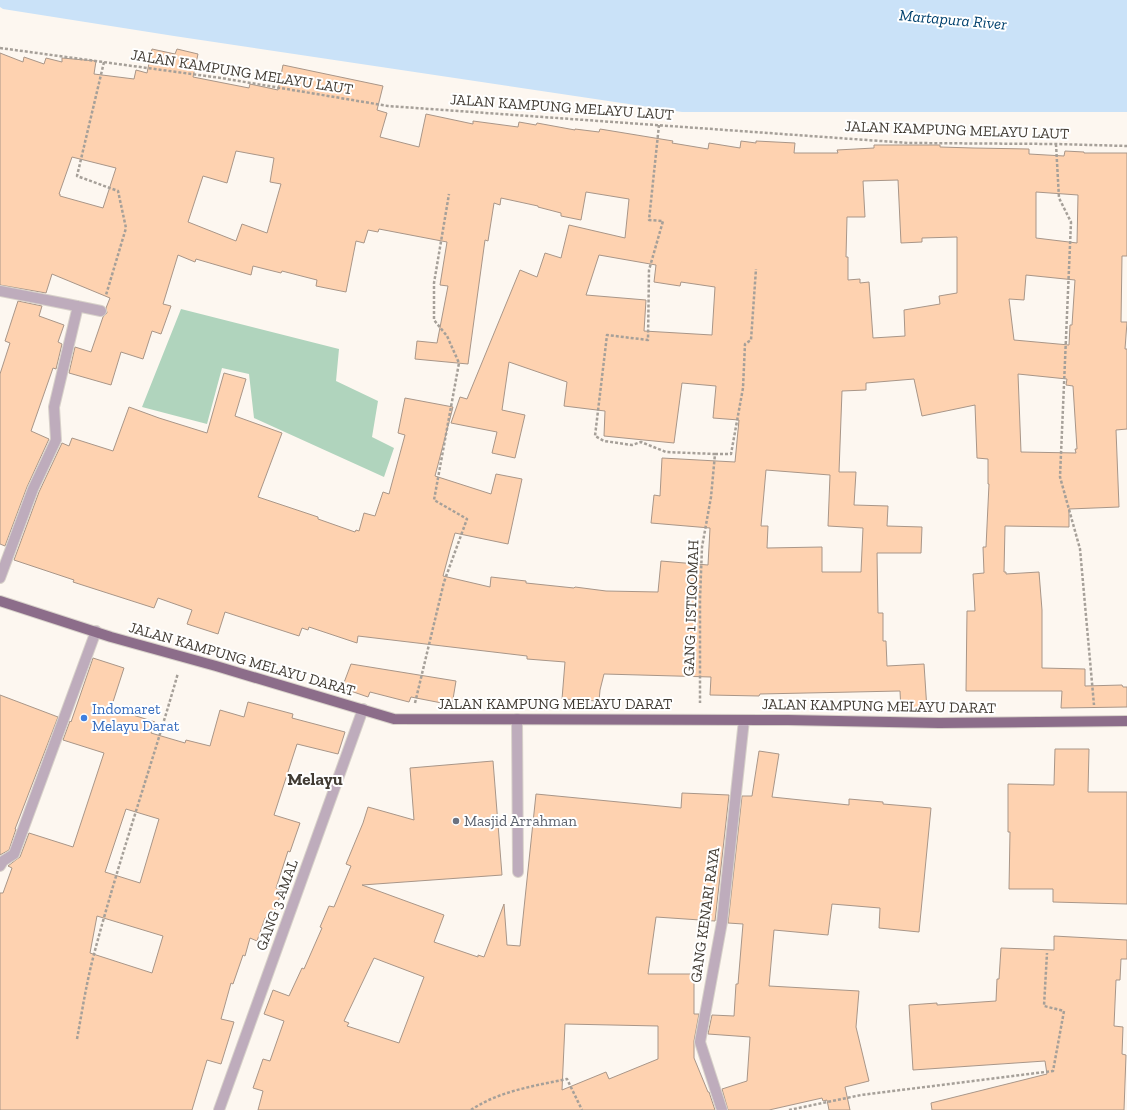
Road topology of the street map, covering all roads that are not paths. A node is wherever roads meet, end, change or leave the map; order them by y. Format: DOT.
graph roads {
  1 [pos="0,292"];
  2 [pos="78,306"];
  3 [pos="101,311"];
  4 [pos="0,578"];
  5 [pos="0,601"];
  6 [pos="96,631"];
  7 [pos="363,709"];
  8 [pos="517,719"];
  9 [pos="744,720"];
  10 [pos="1127,720"];
  11 [pos="0,866"];
  12 [pos="518,872"];
  13 [pos="219,1110"];
  14 [pos="722,1110"];
  1 -- 2 [label="street"];
  2 -- 3 [label="street"];
  2 -- 4 [label="street"];
  5 -- 6 [label="main road, JALAN KAMPUNG MELAYU DARAT"];
  6 -- 7 [label="main road, JALAN KAMPUNG MELAYU DARAT"];
  6 -- 11 [label="street"];
  7 -- 8 [label="main road, JALAN KAMPUNG MELAYU DARAT"];
  7 -- 13 [label="street, GANG 3 AMAL"];
  8 -- 9 [label="main road, JALAN KAMPUNG MELAYU DARAT"];
  8 -- 12 [label="street"];
  9 -- 10 [label="main road, JALAN KAMPUNG MELAYU DARAT"];
  9 -- 14 [label="street, GANG KENARI RAYA"];
}
